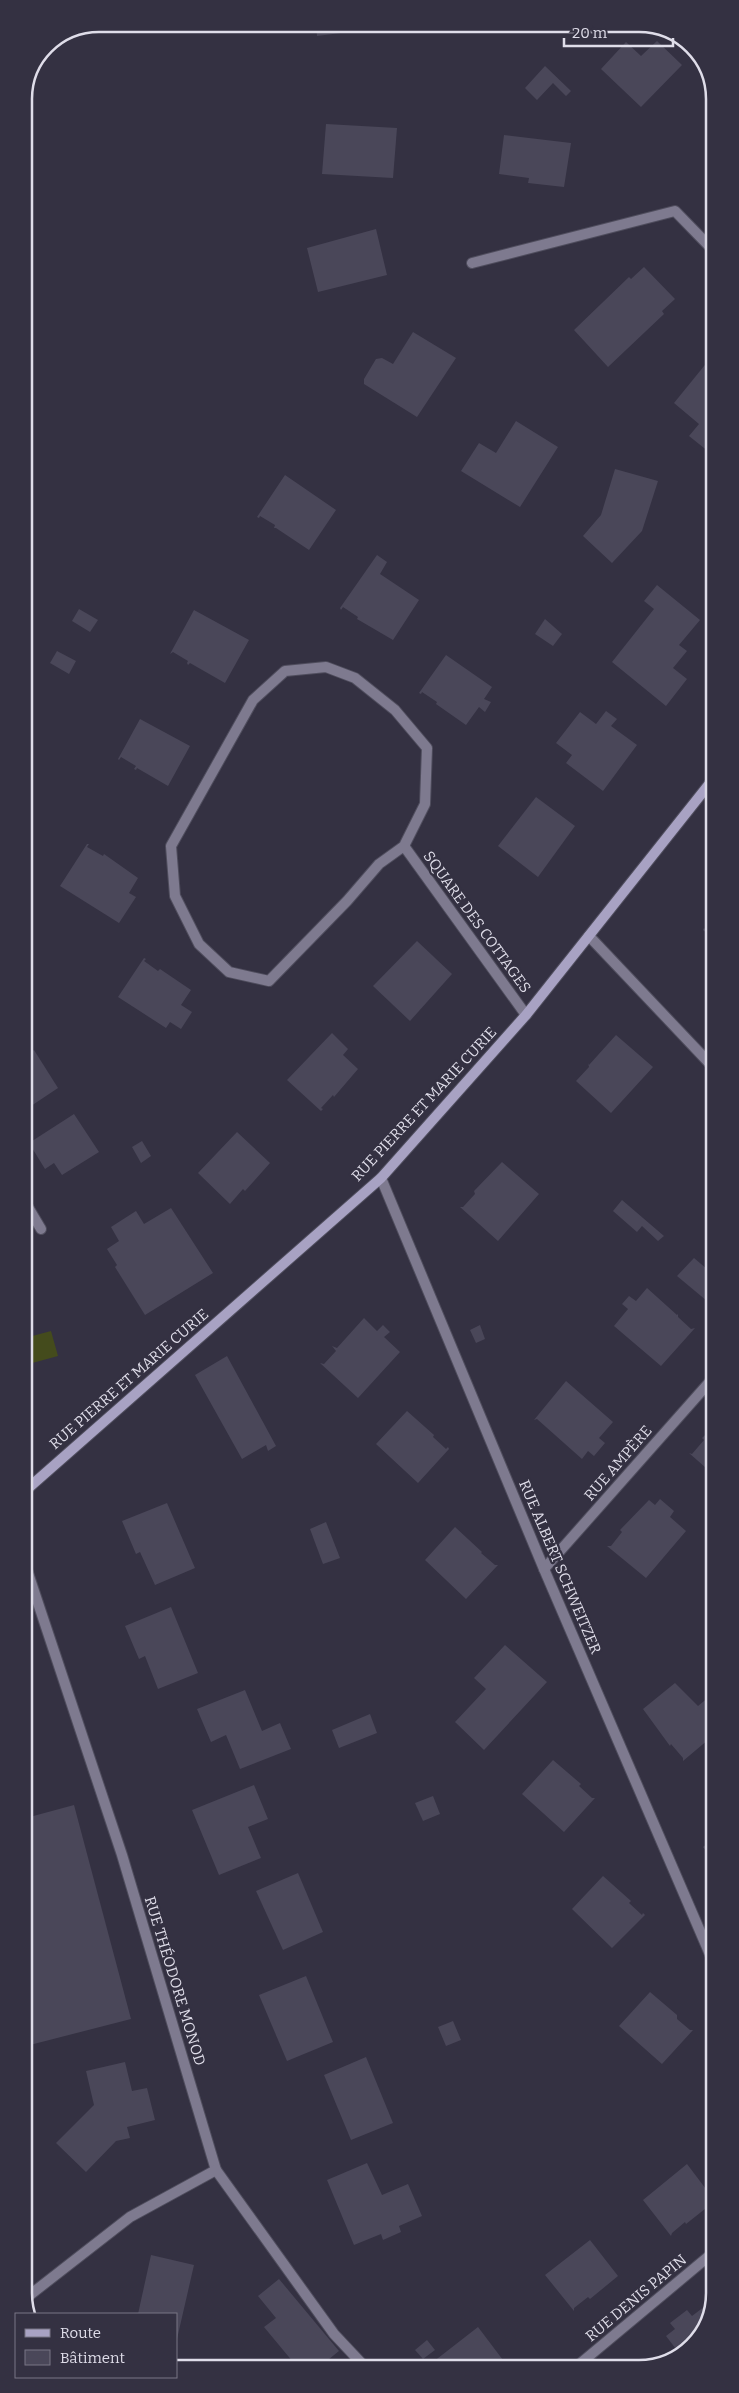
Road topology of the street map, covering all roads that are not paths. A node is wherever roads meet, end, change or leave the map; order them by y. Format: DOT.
graph roads {
  1 [pos="706,243"];
  2 [pos="472,263"];
  3 [pos="706,788"];
  4 [pos="404,846"];
  5 [pos="589,936"];
  6 [pos="526,1015"];
  7 [pos="706,1060"];
  8 [pos="381,1178"];
  9 [pos="33,1216"];
  10 [pos="41,1230"];
  11 [pos="706,1386"];
  12 [pos="33,1484"];
  13 [pos="544,1570"];
  14 [pos="33,1588"];
  15 [pos="706,1945"];
  16 [pos="216,2170"];
  17 [pos="706,2259"];
  18 [pos="33,2293"];
  19 [pos="358,2360"];
  20 [pos="584,2360"];
  1 -- 2 [label="street"];
  3 -- 5 [label="main road, RUE PIERRE ET MARIE CURIE"];
  4 -- 4 [label="street, SQUARE DES COTTAGES"];
  4 -- 6 [label="street, SQUARE DES COTTAGES"];
  5 -- 6 [label="main road, RUE PIERRE ET MARIE CURIE"];
  5 -- 7 [label="street"];
  6 -- 8 [label="main road, RUE PIERRE ET MARIE CURIE"];
  8 -- 12 [label="main road, RUE PIERRE ET MARIE CURIE"];
  8 -- 13 [label="street, RUE ALBERT SCHWEITZER"];
  9 -- 10 [label="street"];
  11 -- 13 [label="street, RUE AMPÈRE"];
  13 -- 15 [label="street, RUE ALBERT SCHWEITZER"];
  14 -- 16 [label="street, RUE THÉODORE MONOD"];
  16 -- 18 [label="street"];
  16 -- 19 [label="street, RUE THÉODORE MONOD"];
  17 -- 20 [label="street, RUE DENIS PAPIN"];
}
